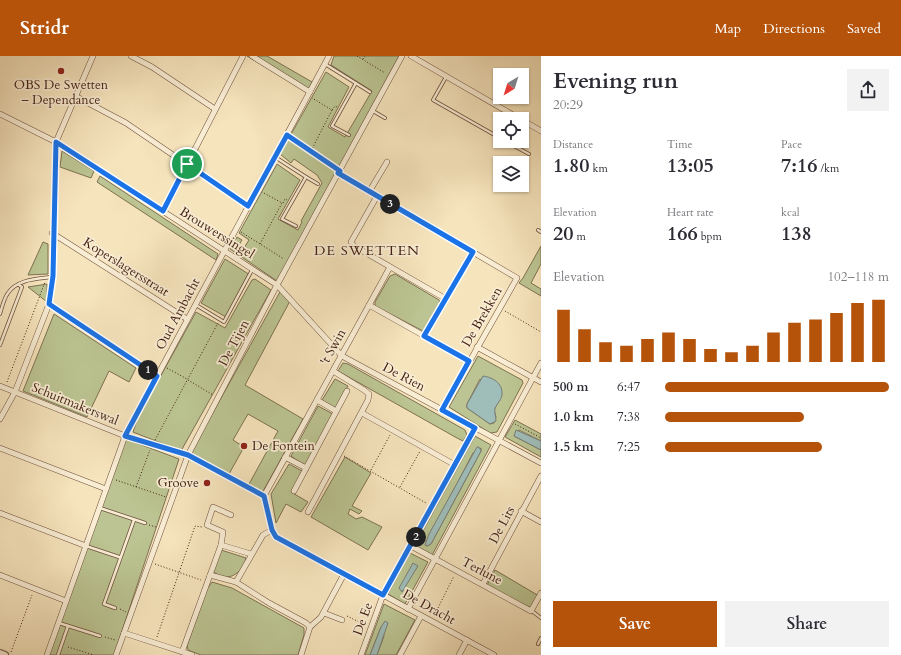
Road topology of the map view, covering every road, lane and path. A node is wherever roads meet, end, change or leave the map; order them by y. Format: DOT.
graph roads {
  1 [pos="93,56"];
  2 [pos="131,56"];
  3 [pos="243,56"];
  4 [pos="252,56"];
  5 [pos="329,56"];
  6 [pos="357,56"];
  7 [pos="365,56"];
  8 [pos="402,56"];
  9 [pos="411,56"];
  10 [pos="421,58"];
  11 [pos="363,60"];
  12 [pos="325,64"];
  13 [pos="446,76"];
  14 [pos="391,77"];
  15 [pos="356,83"];
  16 [pos="370,92"];
  17 [pos="309,94"];
  18 [pos="75,96"];
  19 [pos="215,109"];
  20 [pos="341,109"];
  21 [pos="332,110"];
  22 [pos="372,111"];
  23 [pos="507,112"];
  24 [pos="0,114"];
  25 [pos="385,118"];
  26 [pos="529,124"];
  27 [pos="541,131"];
  28 [pos="493,134"];
  29 [pos="287,135"];
  30 [pos="349,135"];
  31 [pos="56,142"];
  32 [pos="518,148"];
  33 [pos="311,151"];
  34 [pos="529,154"];
  35 [pos="274,156"];
  36 [pos="387,162"];
  37 [pos="187,164"];
  38 [pos="339,172"];
  39 [pos="306,177"];
  40 [pos="318,184"];
  41 [pos="258,189"];
  42 [pos="369,192"];
  43 [pos="377,196"];
  44 [pos="291,202"];
  45 [pos="282,203"];
  46 [pos="248,206"];
  47 [pos="163,211"];
  48 [pos="296,226"];
  49 [pos="236,228"];
  50 [pos="538,230"];
  51 [pos="541,232"];
  52 [pos="52,233"];
  53 [pos="260,244"];
  54 [pos="224,251"];
  55 [pos="473,252"];
  56 [pos="289,263"];
  57 [pos="390,267"];
  58 [pos="253,269"];
  59 [pos="53,276"];
  60 [pos="45,278"];
  61 [pos="19,284"];
  62 [pos="277,285"];
  63 [pos="446,299"];
  64 [pos="49,304"];
  65 [pos="195,304"];
  66 [pos="369,305"];
  67 [pos="500,308"];
  68 [pos="0,314"];
  69 [pos="187,319"];
  70 [pos="220,320"];
  71 [pos="541,332"];
  72 [pos="424,336"];
  73 [pos="0,345"];
  74 [pos="478,347"];
  75 [pos="342,356"];
  76 [pos="469,361"];
  77 [pos="541,363"];
  78 [pos="162,365"];
  79 [pos="333,371"];
  80 [pos="157,376"];
  81 [pos="533,377"];
  82 [pos="188,380"];
  83 [pos="541,382"];
  84 [pos="2,387"];
  85 [pos="347,390"];
  86 [pos="15,392"];
  87 [pos="218,398"];
  88 [pos="316,400"];
  89 [pos="442,410"];
  90 [pos="336,411"];
  91 [pos="362,413"];
  92 [pos="0,419"];
  93 [pos="509,420"];
  94 [pos="475,428"];
  95 [pos="393,431"];
  96 [pos="125,436"];
  97 [pos="541,438"];
  98 [pos="498,440"];
  99 [pos="152,444"];
  100 [pos="422,447"];
  101 [pos="0,448"];
  102 [pos="340,454"];
  103 [pos="188,455"];
  104 [pos="285,457"];
  105 [pos="541,463"];
  106 [pos="455,465"];
  107 [pos="306,468"];
  108 [pos="370,470"];
  109 [pos="541,476"];
  110 [pos="110,478"];
  111 [pos="136,487"];
  112 [pos="399,487"];
  113 [pos="106,489"];
  114 [pos="294,491"];
  115 [pos="264,496"];
  116 [pos="172,499"];
  117 [pos="432,507"];
  118 [pos="99,508"];
  119 [pos="521,511"];
  120 [pos="308,512"];
  121 [pos="0,513"];
  122 [pos="230,515"];
  123 [pos="134,520"];
  124 [pos="541,522"];
  125 [pos="145,523"];
  126 [pos="206,525"];
  127 [pos="161,528"];
  128 [pos="272,530"];
  129 [pos="221,545"];
  130 [pos="86,546"];
  131 [pos="411,546"];
  132 [pos="251,554"];
  133 [pos="119,558"];
  134 [pos="434,559"];
  135 [pos="149,562"];
  136 [pos="457,571"];
  137 [pos="179,572"];
  138 [pos="344,574"];
  139 [pos="0,575"];
  140 [pos="210,575"];
  141 [pos="208,582"];
  142 [pos="236,582"];
  143 [pos="483,584"];
  144 [pos="35,588"];
  145 [pos="541,593"];
  146 [pos="383,595"];
  147 [pos="66,601"];
  148 [pos="115,608"];
  149 [pos="408,608"];
  150 [pos="532,611"];
  151 [pos="131,613"];
  152 [pos="324,613"];
  153 [pos="421,616"];
  154 [pos="541,618"];
  155 [pos="342,620"];
  156 [pos="430,622"];
  157 [pos="58,623"];
  158 [pos="68,626"];
  159 [pos="310,627"];
  160 [pos="371,628"];
  161 [pos="124,633"];
  162 [pos="100,636"];
  163 [pos="541,638"];
  164 [pos="466,640"];
  165 [pos="121,642"];
  166 [pos="154,643"];
  167 [pos="538,644"];
  168 [pos="68,646"];
  169 [pos="182,652"];
  170 [pos="0,653"];
  171 [pos="50,654"];
  172 [pos="5,655"];
  173 [pos="10,655"];
  174 [pos="58,655"];
  175 [pos="94,655"];
  176 [pos="116,655"];
  177 [pos="192,655"];
  178 [pos="301,655"];
  179 [pos="361,655"];
  180 [pos="400,655"];
  181 [pos="459,655"];
  182 [pos="494,655"];
  1 -- 18 [label="street"];
  2 -- 19 [label="street"];
  3 -- 19 [label="street"];
  4 -- 17 [label="street"];
  5 -- 12 [label="street, Oud Ambacht"];
  6 -- 11 [label="path"];
  7 -- 11 [label="path"];
  8 -- 14 [label="street, De Tijen"];
  9 -- 10 [label="street"];
  10 -- 13 [label="street"];
  11 -- 14 [label="path"];
  12 -- 15 [label="lane"];
  12 -- 17 [label="street, Oud Ambacht"];
  13 -- 23 [label="street"];
  13 -- 28 [label="lane"];
  14 -- 22 [label="street, De Tijen"];
  15 -- 16 [label="lane"];
  15 -- 20 [label="lane"];
  17 -- 21 [label="path"];
  17 -- 29 [label="street, Oud Ambacht"];
  18 -- 31 [label="street"];
  18 -- 37 [label="street"];
  19 -- 37 [label="street"];
  20 -- 21 [label="path"];
  20 -- 30 [label="lane"];
  21 -- 33 [label="path"];
  22 -- 25 [label="lane"];
  22 -- 38 [label="street, De Tijen"];
  24 -- 31 [label="street, Brouwerssingel"];
  26 -- 27 [label="street"];
  29 -- 33 [label="path"];
  29 -- 35 [label="street, Oud Ambacht"];
  31 -- 47 [label="street, Brouwerssingel"];
  31 -- 52 [label="street"];
  32 -- 34 [label="lane"];
  33 -- 38 [label="path"];
  35 -- 39 [label="lane"];
  35 -- 41 [label="street, Oud Ambacht"];
  36 -- 42 [label="street"];
  37 -- 46 [label="street"];
  37 -- 47 [label="street"];
  38 -- 42 [label="street"];
  38 -- 56 [label="street, De Tijen"];
  39 -- 40 [label="lane"];
  39 -- 44 [label="lane"];
  41 -- 45 [label="path"];
  41 -- 46 [label="street, Oud Ambacht"];
  42 -- 43 [label="street"];
  43 -- 55 [label="street"];
  43 -- 57 [label="street"];
  44 -- 45 [label="path"];
  44 -- 48 [label="lane"];
  45 -- 53 [label="path"];
  46 -- 49 [label="street, Oud Ambacht"];
  47 -- 54 [label="street, Brouwerssingel"];
  49 -- 53 [label="path"];
  49 -- 54 [label="street, Oud Ambacht"];
  50 -- 51 [label="lane"];
  52 -- 59 [label="street"];
  52 -- 69 [label="street, Koperslagersstraat"];
  53 -- 56 [label="path"];
  54 -- 58 [label="street, Brouwerssingel"];
  54 -- 65 [label="street, Oud Ambacht"];
  55 -- 63 [label="street"];
  55 -- 67 [label="street, De Brekken"];
  56 -- 62 [label="street, De Tijen"];
  57 -- 63 [label="street"];
  57 -- 66 [label="street, 't Swin"];
  58 -- 62 [label="street, Brouwerssingel"];
  58 -- 70 [label="lane"];
  59 -- 60 [label="lane"];
  59 -- 64 [label="street"];
  60 -- 61 [label="lane"];
  60 -- 84 [label="path"];
  61 -- 68 [label="lane"];
  61 -- 73 [label="lane"];
  62 -- 75 [label="street, De Rien"];
  62 -- 87 [label="street, De Tijen"];
  63 -- 72 [label="street"];
  64 -- 80 [label="street"];
  64 -- 86 [label="street"];
  65 -- 69 [label="street, Oud Ambacht"];
  65 -- 70 [label="lane"];
  66 -- 72 [label="street"];
  66 -- 75 [label="street, 't Swin"];
  67 -- 71 [label="path"];
  67 -- 74 [label="street, De Brekken"];
  69 -- 78 [label="street, Oud Ambacht"];
  70 -- 82 [label="path"];
  72 -- 76 [label="street"];
  74 -- 76 [label="street, De Brekken"];
  74 -- 81 [label="street"];
  75 -- 79 [label="street, 't Swin"];
  75 -- 89 [label="street, De Rien"];
  76 -- 89 [label="street, De Brekken"];
  77 -- 81 [label="street"];
  78 -- 80 [label="street, Oud Ambacht"];
  78 -- 82 [label="path"];
  79 -- 88 [label="street, 't Swin"];
  79 -- 91 [label="street"];
  80 -- 96 [label="street, Oud Ambacht"];
  81 -- 83 [label="street"];
  81 -- 93 [label="street"];
  82 -- 87 [label="path"];
  82 -- 99 [label="path"];
  84 -- 86 [label="street, Schuitmakerswal"];
  85 -- 90 [label="street"];
  86 -- 92 [label="street"];
  86 -- 96 [label="street, Schuitmakerswal"];
  87 -- 103 [label="street, De Tijen"];
  88 -- 90 [label="street"];
  88 -- 104 [label="street, 't Swin"];
  89 -- 94 [label="street, De Rien"];
  90 -- 107 [label="street"];
  91 -- 95 [label="street"];
  91 -- 102 [label="street"];
  93 -- 97 [label="path"];
  93 -- 98 [label="street"];
  94 -- 98 [label="street, De Rien"];
  94 -- 106 [label="street, De Ee"];
  95 -- 100 [label="street"];
  95 -- 108 [label="path"];
  96 -- 99 [label="street, Schuitmakerswal"];
  96 -- 110 [label="street, Oud Ambacht"];
  98 -- 105 [label="street, De Rien"];
  98 -- 134 [label="street"];
  99 -- 103 [label="street, Schuitmakerswal"];
  99 -- 111 [label="path"];
  100 -- 106 [label="street"];
  100 -- 112 [label="path"];
  101 -- 113 [label="street"];
  102 -- 108 [label="path"];
  102 -- 120 [label="street"];
  103 -- 115 [label="street, Schuitmakerswal"];
  103 -- 116 [label="street, De Tijen"];
  104 -- 107 [label="street"];
  104 -- 115 [label="street, 't Swin"];
  106 -- 117 [label="street, De Ee"];
  107 -- 114 [label="street"];
  108 -- 112 [label="path"];
  109 -- 119 [label="street, De Lits"];
  110 -- 111 [label="path"];
  110 -- 113 [label="street, Oud Ambacht"];
  111 -- 116 [label="path"];
  112 -- 117 [label="path"];
  113 -- 118 [label="street, Oud Ambacht"];
  115 -- 128 [label="street"];
  116 -- 127 [label="street, De Tijen"];
  117 -- 131 [label="street, De Ee"];
  118 -- 123 [label="lane"];
  118 -- 130 [label="street, Oud Ambacht"];
  119 -- 124 [label="street"];
  119 -- 143 [label="street, De Lits"];
  121 -- 130 [label="street"];
  122 -- 126 [label="street"];
  123 -- 125 [label="lane"];
  123 -- 133 [label="lane"];
  125 -- 127 [label="path"];
  126 -- 129 [label="street"];
  126 -- 137 [label="path"];
  127 -- 135 [label="street, De Tijen"];
  128 -- 132 [label="street"];
  128 -- 138 [label="street, De Dracht"];
  129 -- 132 [label="street"];
  129 -- 140 [label="street"];
  130 -- 133 [label="lane"];
  130 -- 147 [label="street, Oud Ambacht"];
  131 -- 134 [label="street, Terlune"];
  131 -- 146 [label="street, De Ee"];
  132 -- 142 [label="street"];
  133 -- 148 [label="lane"];
  134 -- 136 [label="street, Terlune"];
  134 -- 149 [label="street"];
  135 -- 137 [label="path"];
  135 -- 151 [label="street, De Tijen"];
  136 -- 143 [label="street, Terlune"];
  136 -- 156 [label="path"];
  137 -- 141 [label="path"];
  137 -- 166 [label="path"];
  138 -- 146 [label="street, De Dracht"];
  138 -- 152 [label="street"];
  139 -- 144 [label="street"];
  140 -- 141 [label="street"];
  140 -- 142 [label="street"];
  141 -- 169 [label="street"];
  142 -- 159 [label="street"];
  143 -- 150 [label="street, Terlune"];
  144 -- 147 [label="street"];
  144 -- 173 [label="path"];
  145 -- 150 [label="street"];
  146 -- 149 [label="street, De Dracht"];
  146 -- 160 [label="street, De Ee"];
  147 -- 157 [label="street, Oud Ambacht"];
  148 -- 151 [label="path"];
  149 -- 153 [label="street, De Dracht"];
  150 -- 154 [label="lane, Terlune"];
  151 -- 161 [label="street, De Tijen"];
  152 -- 155 [label="street"];
  152 -- 159 [label="street"];
  153 -- 156 [label="street, De Dracht"];
  153 -- 180 [label="street"];
  155 -- 160 [label="path"];
  156 -- 164 [label="street, De Dracht"];
  157 -- 158 [label="lane"];
  157 -- 171 [label="street, Oud Ambacht"];
  158 -- 162 [label="lane"];
  158 -- 174 [label="lane"];
  159 -- 178 [label="street"];
  160 -- 179 [label="street, De Ee"];
  161 -- 165 [label="street, De Tijen"];
  161 -- 166 [label="street"];
  162 -- 165 [label="path"];
  163 -- 167 [label="lane"];
  164 -- 181 [label="street"];
  164 -- 182 [label="street, De Dracht"];
  165 -- 176 [label="street, De Tijen"];
  166 -- 169 [label="street"];
  168 -- 175 [label="path"];
  169 -- 177 [label="street"];
  170 -- 172 [label="street"];
}
